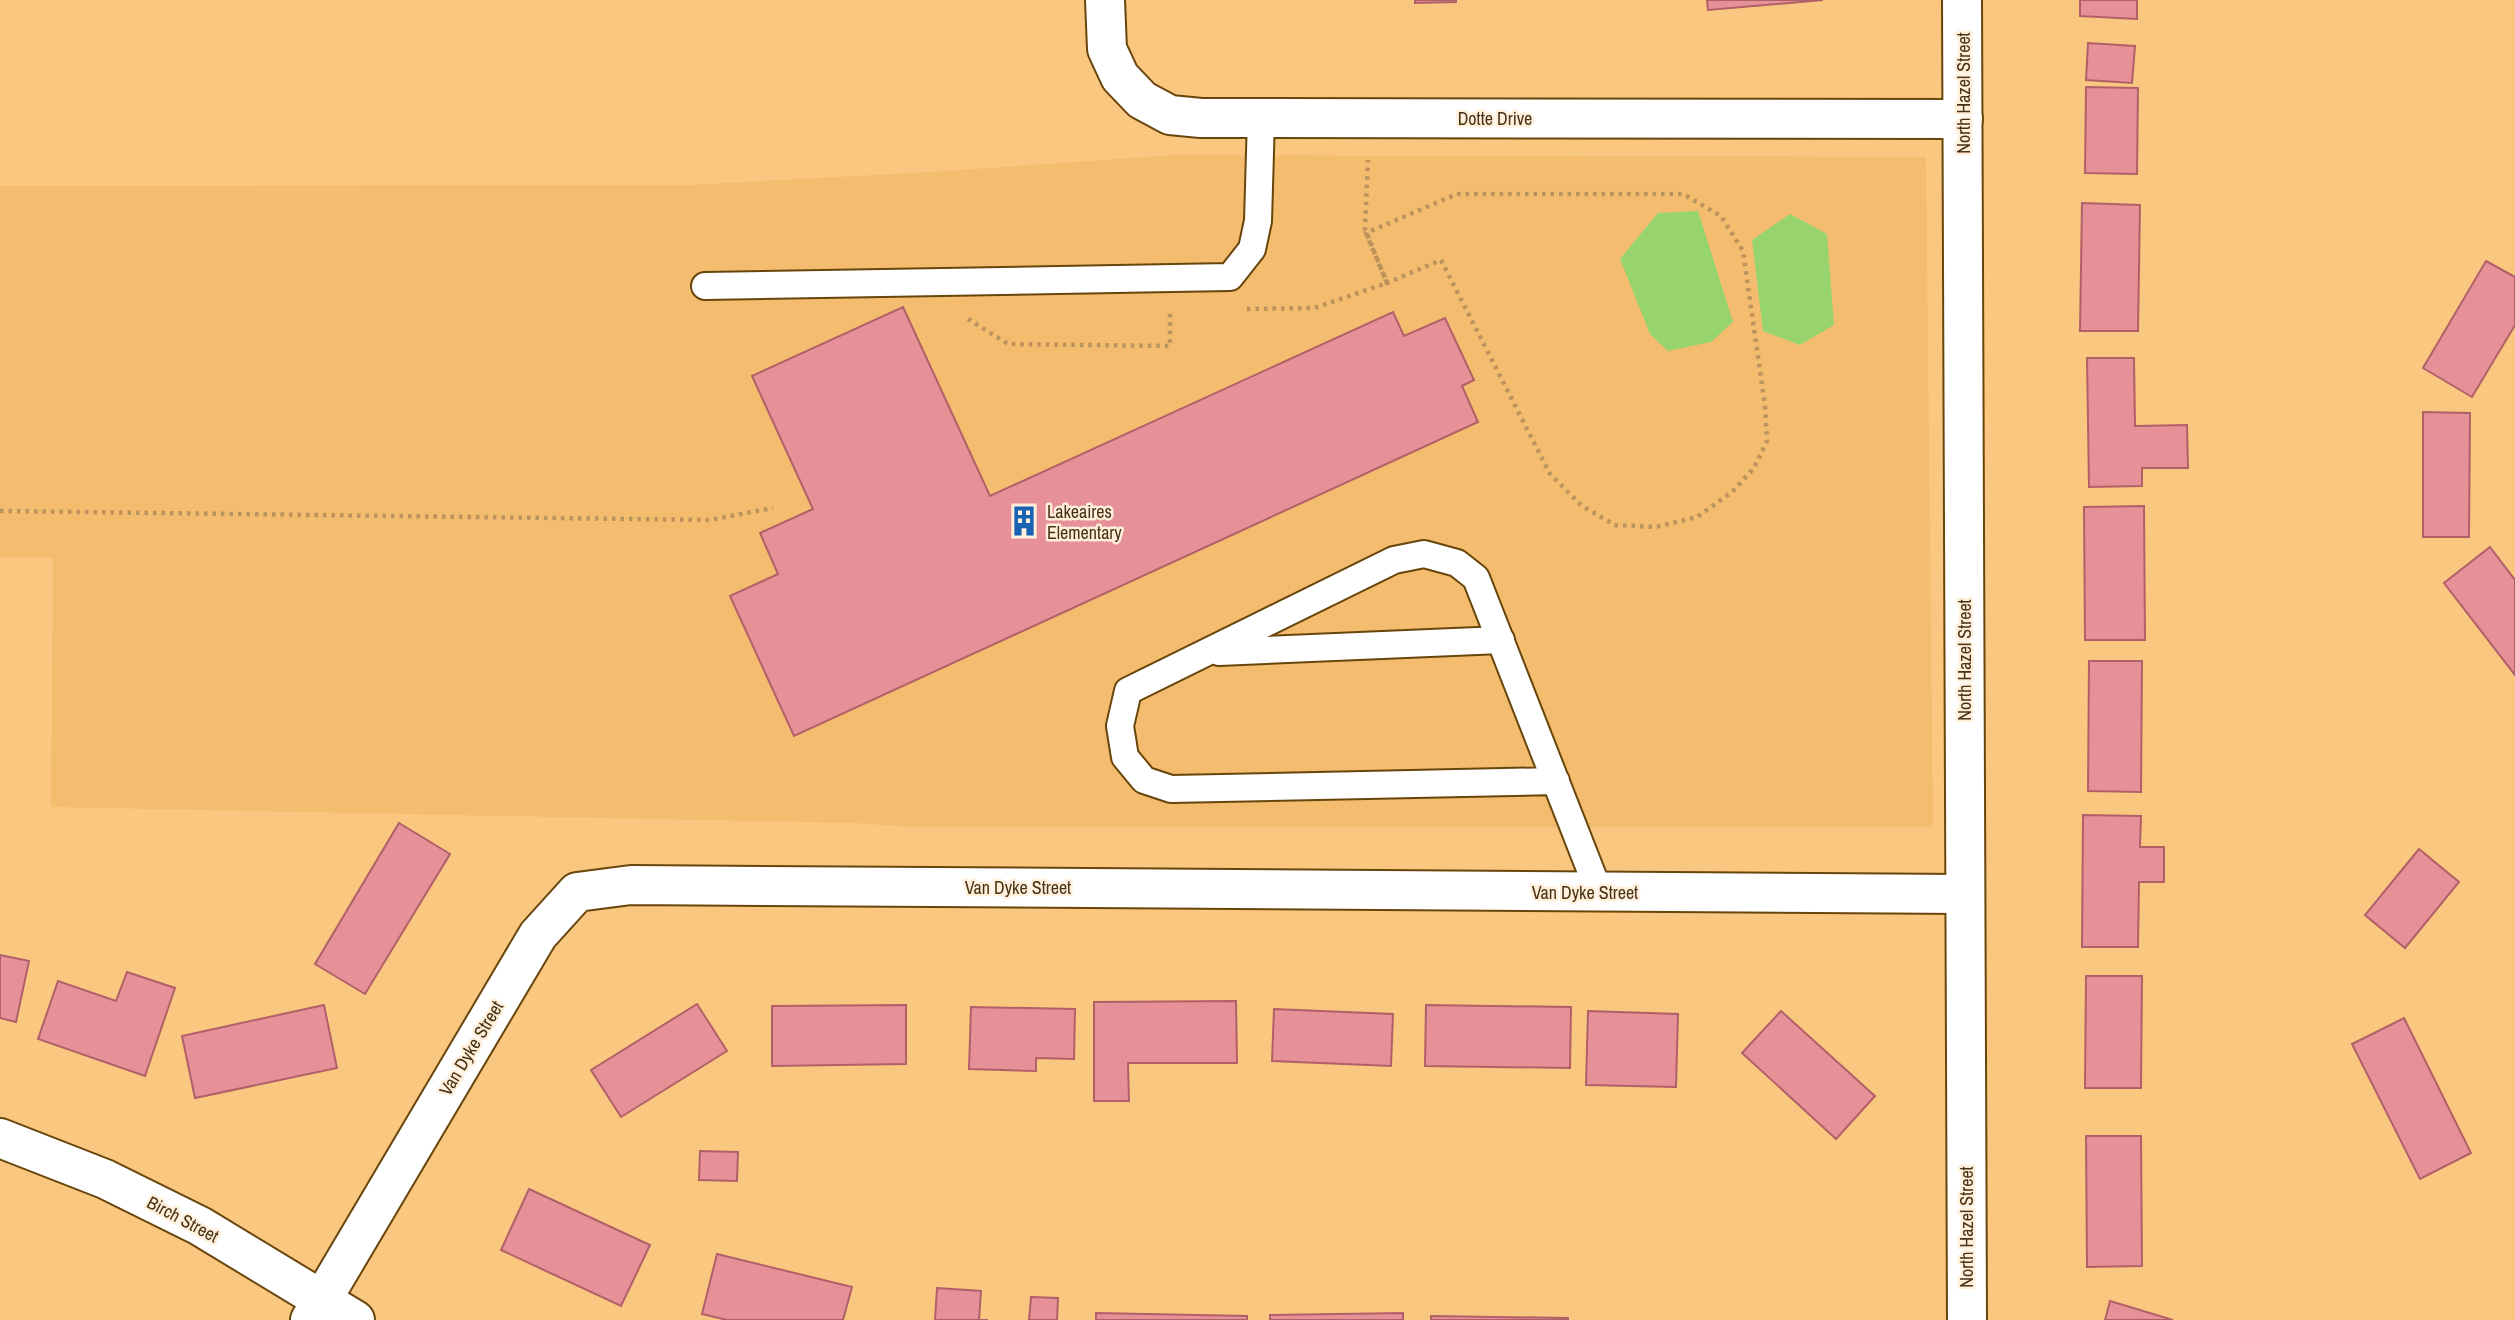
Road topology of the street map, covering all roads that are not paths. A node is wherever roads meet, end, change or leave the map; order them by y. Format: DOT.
graph roads {
  1 [pos="1105,0"];
  2 [pos="1962,0"];
  3 [pos="1261,118"];
  4 [pos="1963,119"];
  5 [pos="705,286"];
  6 [pos="1501,640"];
  7 [pos="1206,653"];
  8 [pos="1556,782"];
  9 [pos="1599,892"];
  10 [pos="1964,894"];
  11 [pos="0,1138"];
  12 [pos="316,1310"];
  13 [pos="355,1320"];
  14 [pos="1967,1320"];
  1 -- 3 [label="street, Dotte Drive"];
  2 -- 4 [label="street, North Hazel Street"];
  3 -- 4 [label="street, Dotte Drive"];
  3 -- 5 [label="lane"];
  4 -- 10 [label="street, North Hazel Street"];
  6 -- 7 [label="lane"];
  6 -- 7 [label="lane"];
  6 -- 8 [label="lane"];
  7 -- 8 [label="lane"];
  8 -- 9 [label="lane"];
  9 -- 10 [label="street, Van Dyke Street"];
  9 -- 12 [label="street, Van Dyke Street"];
  10 -- 14 [label="street, North Hazel Street"];
  11 -- 12 [label="street, Birch Street"];
  12 -- 13 [label="street, Birch Street"];
}
